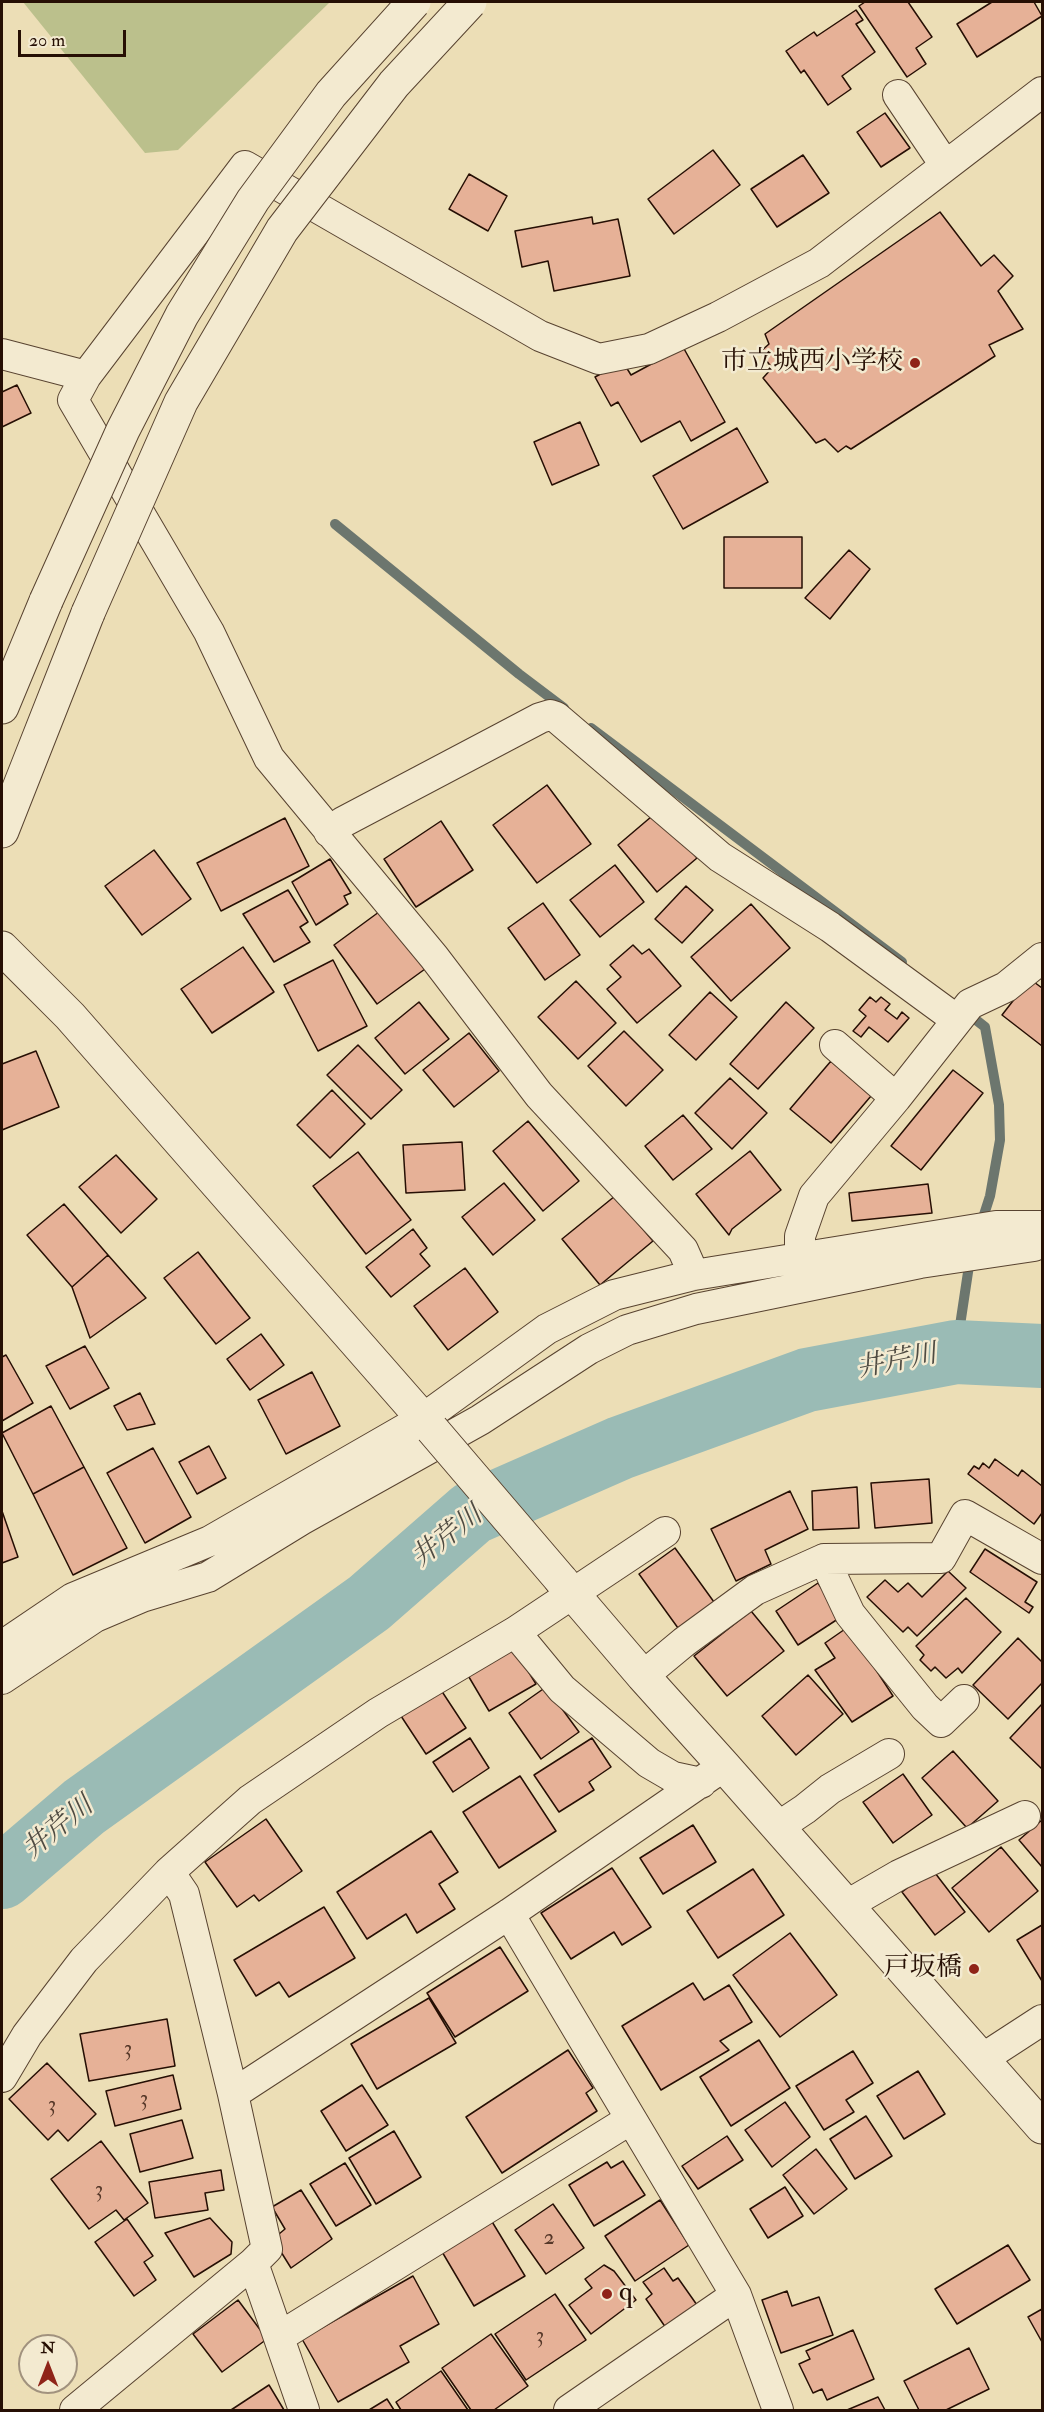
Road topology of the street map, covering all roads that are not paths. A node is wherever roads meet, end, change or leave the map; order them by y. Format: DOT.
graph roads {
  1 [pos="414,2"];
  2 [pos="470,2"];
  3 [pos="1042,92"];
  4 [pos="898,95"];
  5 [pos="945,165"];
  6 [pos="2,354"];
  7 [pos="86,376"];
  8 [pos="2,707"];
  9 [pos="2,831"];
  10 [pos="329,832"];
  11 [pos="2,948"];
  12 [pos="1042,958"];
  13 [pos="962,1013"];
  14 [pos="835,1046"];
  15 [pos="896,1098"];
  16 [pos="1042,1226"];
  17 [pos="1042,1241"];
  18 [pos="800,1258"];
  19 [pos="694,1275"];
  20 [pos="428,1424"];
  21 [pos="665,1532"];
  22 [pos="1042,1557"];
  23 [pos="825,1559"];
  24 [pos="566,1586"];
  25 [pos="515,1632"];
  26 [pos="2,1646"];
  27 [pos="643,1676"];
  28 [pos="2,1679"];
  29 [pos="964,1700"];
  30 [pos="889,1754"];
  31 [pos="713,1774"];
  32 [pos="1025,1816"];
  33 [pos="778,1827"];
  34 [pos="169,1872"];
  35 [pos="847,1905"];
  36 [pos="509,1914"];
  37 [pos="1042,2020"];
  38 [pos="982,2059"];
  39 [pos="2,2077"];
  40 [pos="233,2094"];
  41 [pos="631,2119"];
  42 [pos="1041,2123"];
  43 [pos="254,2263"];
  44 [pos="736,2295"];
  45 [pos="279,2337"];
  46 [pos="75,2410"];
  47 [pos="304,2410"];
  48 [pos="569,2410"];
  49 [pos="778,2410"];
  1 -- 8 [label="street, bridge"];
  2 -- 9 [label="street, bridge"];
  3 -- 5 [label="street"];
  4 -- 5 [label="street"];
  5 -- 7 [label="street"];
  6 -- 7 [label="street"];
  7 -- 10 [label="street"];
  10 -- 13 [label="street"];
  10 -- 19 [label="street"];
  11 -- 20 [label="street"];
  12 -- 13 [label="street"];
  13 -- 15 [label="street"];
  14 -- 15 [label="street"];
  15 -- 18 [label="street"];
  16 -- 18 [label="street"];
  17 -- 28 [label="street"];
  18 -- 19 [label="street"];
  19 -- 20 [label="street"];
  20 -- 24 [label="street, bridge"];
  20 -- 26 [label="street"];
  21 -- 24 [label="street"];
  22 -- 23 [label="street"];
  23 -- 27 [label="street"];
  23 -- 29 [label="street"];
  24 -- 25 [label="street"];
  24 -- 27 [label="street"];
  25 -- 31 [label="street"];
  25 -- 34 [label="street"];
  27 -- 31 [label="street"];
  30 -- 33 [label="street"];
  31 -- 33 [label="street"];
  31 -- 36 [label="street"];
  32 -- 35 [label="street"];
  33 -- 35 [label="street"];
  34 -- 39 [label="street"];
  34 -- 40 [label="street"];
  35 -- 38 [label="street"];
  36 -- 40 [label="street"];
  36 -- 41 [label="street"];
  37 -- 38 [label="street"];
  38 -- 42 [label="street"];
  40 -- 43 [label="street"];
  41 -- 44 [label="street"];
  41 -- 45 [label="street"];
  43 -- 45 [label="street"];
  43 -- 46 [label="street"];
  44 -- 48 [label="street"];
  44 -- 49 [label="street"];
  45 -- 47 [label="street"];
}
